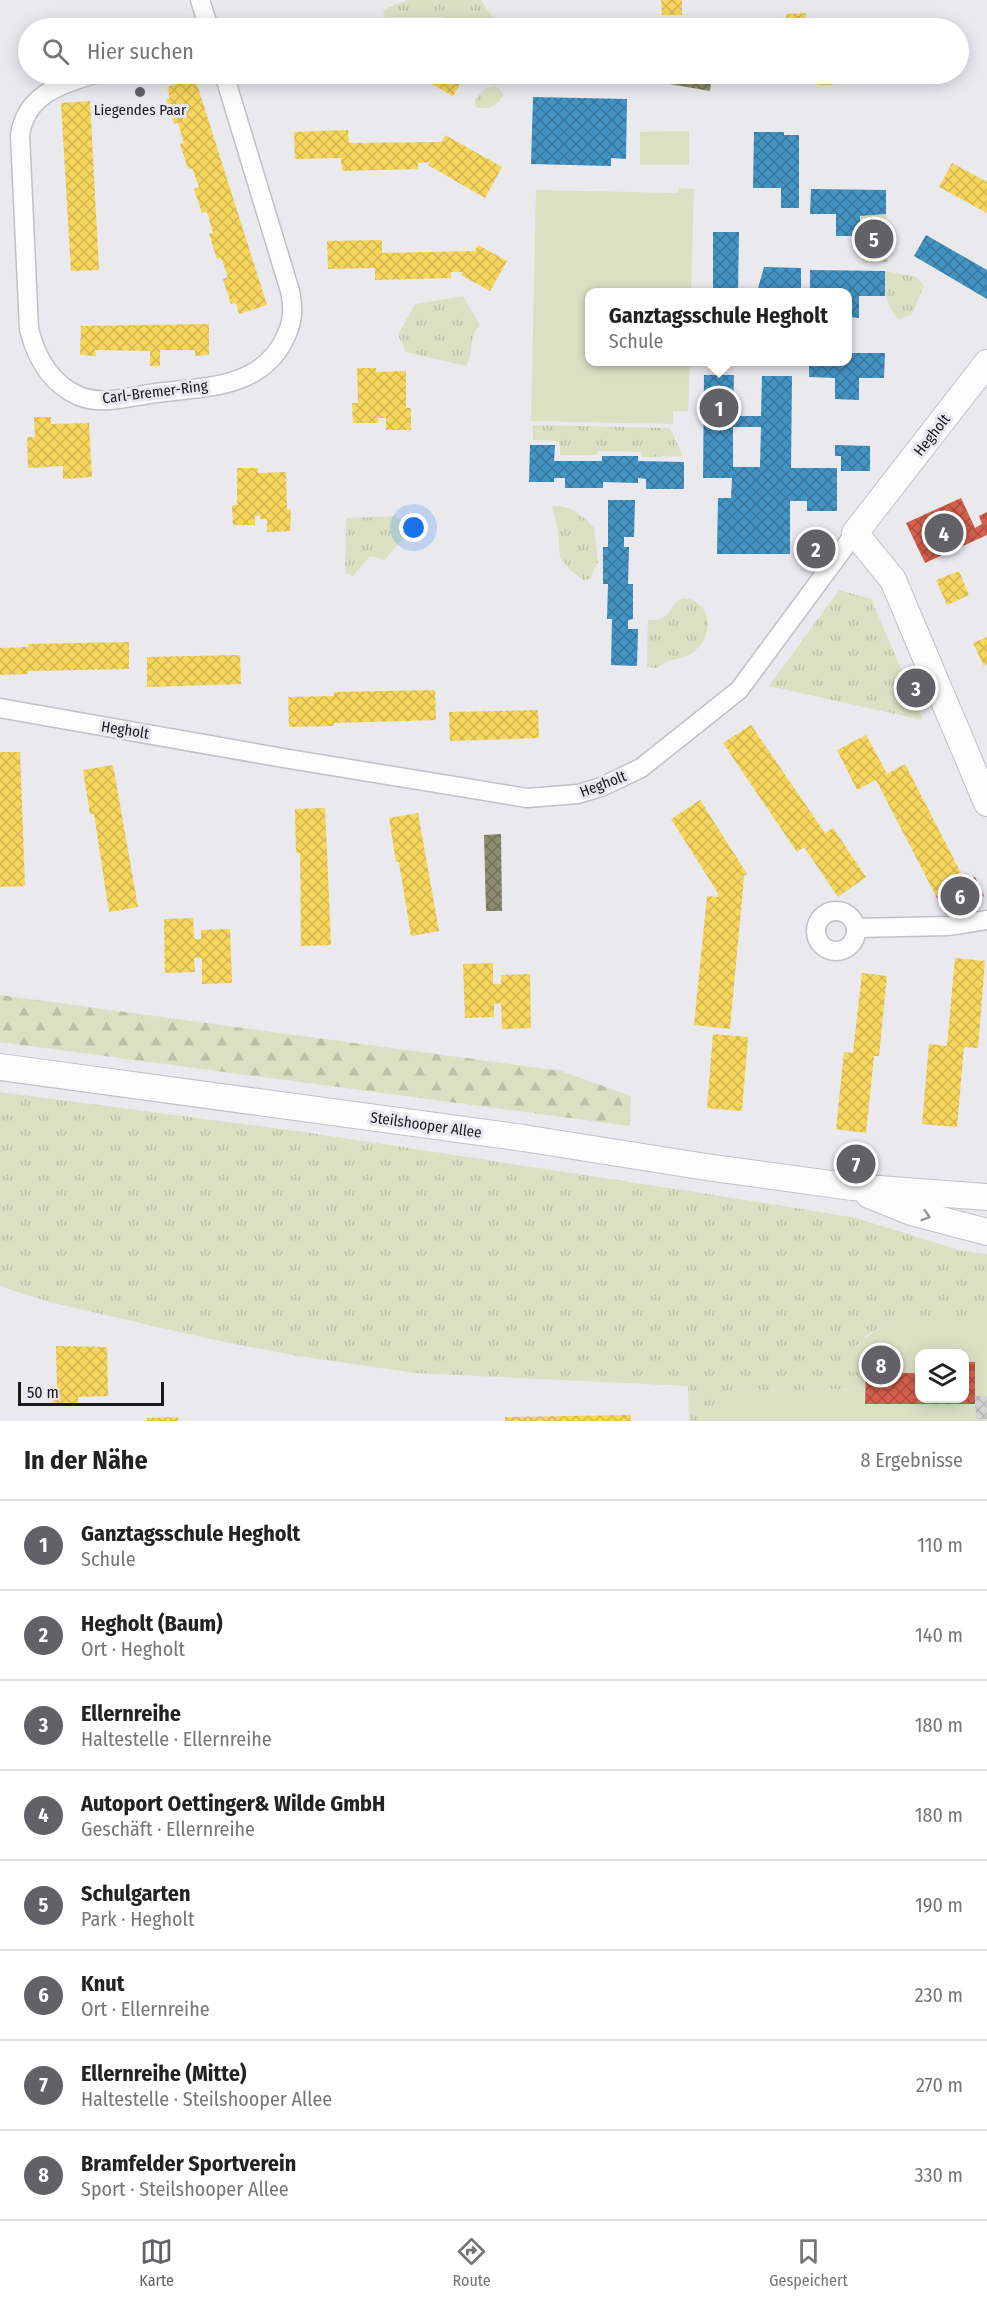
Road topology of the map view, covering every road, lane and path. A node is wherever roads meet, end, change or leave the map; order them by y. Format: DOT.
graph roads {
  1 [pos="200,0"];
  2 [pos="205,18"];
  3 [pos="66,84"];
  4 [pos="227,84"];
  5 [pos="987,363"];
  6 [pos="855,533"];
  7 [pos="0,708"];
  8 [pos="987,803"];
  9 [pos="987,920"];
  10 [pos="857,928"];
  11 [pos="0,1067"];
  12 [pos="852,1187"];
  13 [pos="987,1197"];
  14 [pos="987,1232"];
  1 -- 2 [label="street"];
  3 -- 4 [label="street, Carl-Bremer-Ring"];
  5 -- 6 [label="main road, Hegholt"];
  6 -- 7 [label="street, Hegholt"];
  6 -- 8 [label="main road"];
  9 -- 10 [label="street"];
  11 -- 12 [label="main road, Steilshooper Allee"];
  12 -- 13 [label="main road, Steilshooper Allee"];
  12 -- 14 [label="main road, Steilshooper Allee, one-way"];
}
